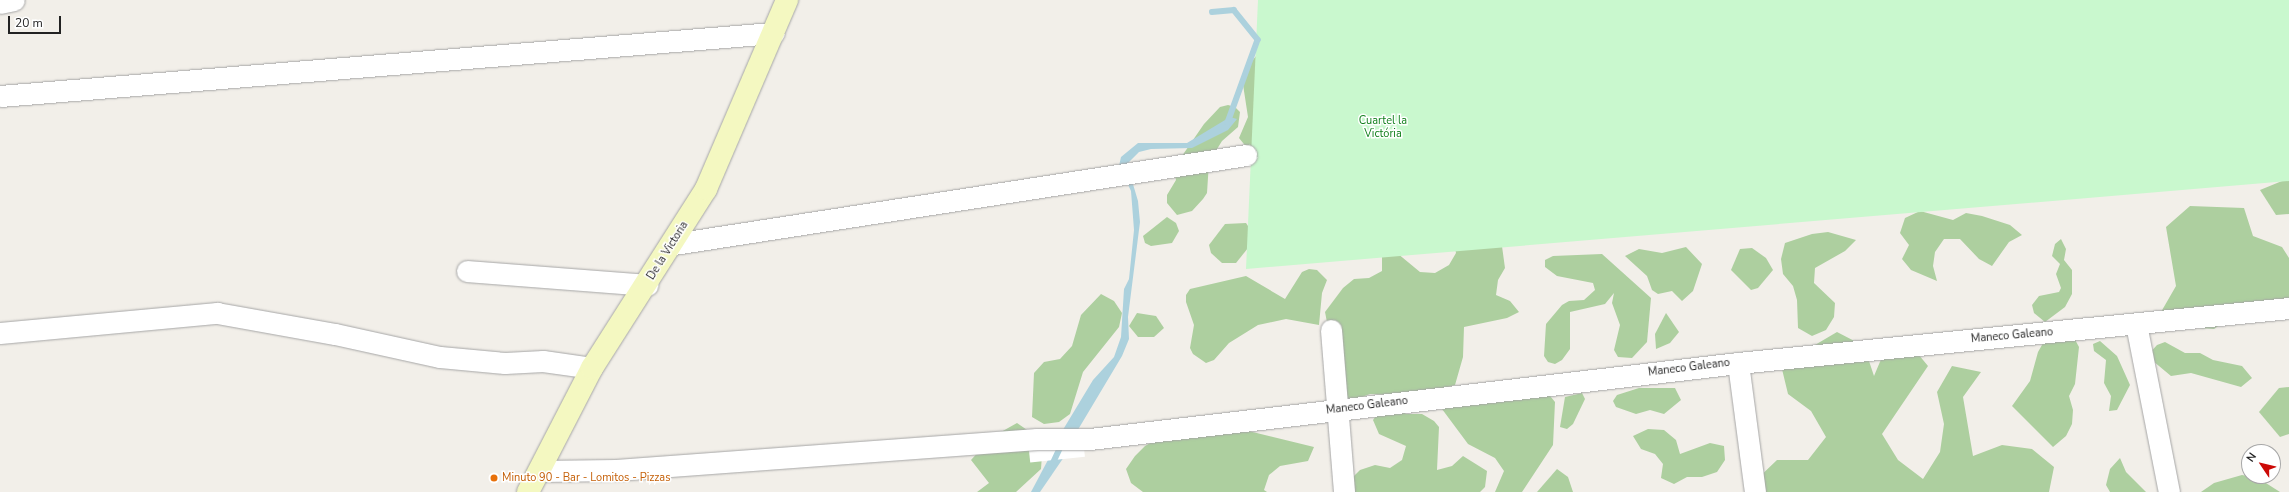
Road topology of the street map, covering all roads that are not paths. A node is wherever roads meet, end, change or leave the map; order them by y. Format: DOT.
graph roads {
  1 [pos="14,0"];
  2 [pos="787,0"];
  3 [pos="0,3"];
  4 [pos="773,33"];
  5 [pos="0,96"];
  6 [pos="1246,155"];
  7 [pos="674,244"];
  8 [pos="467,271"];
  9 [pos="647,285"];
  10 [pos="2289,308"];
  11 [pos="2136,324"];
  12 [pos="1331,330"];
  13 [pos="0,333"];
  14 [pos="1738,362"];
  15 [pos="592,368"];
  16 [pos="1338,409"];
  17 [pos="540,471"];
  18 [pos="528,492"];
  19 [pos="1344,492"];
  20 [pos="1755,492"];
  21 [pos="2169,492"];
  1 -- 3 [label="street"];
  2 -- 4 [label="main road, De la Victoria"];
  4 -- 5 [label="street"];
  4 -- 7 [label="main road, De la Victoria"];
  6 -- 7 [label="street"];
  7 -- 9 [label="main road, De la Victoria"];
  8 -- 9 [label="street"];
  9 -- 15 [label="main road, De la Victoria"];
  10 -- 11 [label="street, Maneco Galeano"];
  11 -- 14 [label="street, Maneco Galeano"];
  11 -- 21 [label="street"];
  12 -- 16 [label="street"];
  13 -- 15 [label="street"];
  14 -- 16 [label="street, Maneco Galeano"];
  14 -- 20 [label="street"];
  15 -- 17 [label="main road, De la Victoria"];
  16 -- 17 [label="street, Maneco Galeano"];
  16 -- 19 [label="street"];
  17 -- 18 [label="main road, De la Victoria"];
}
